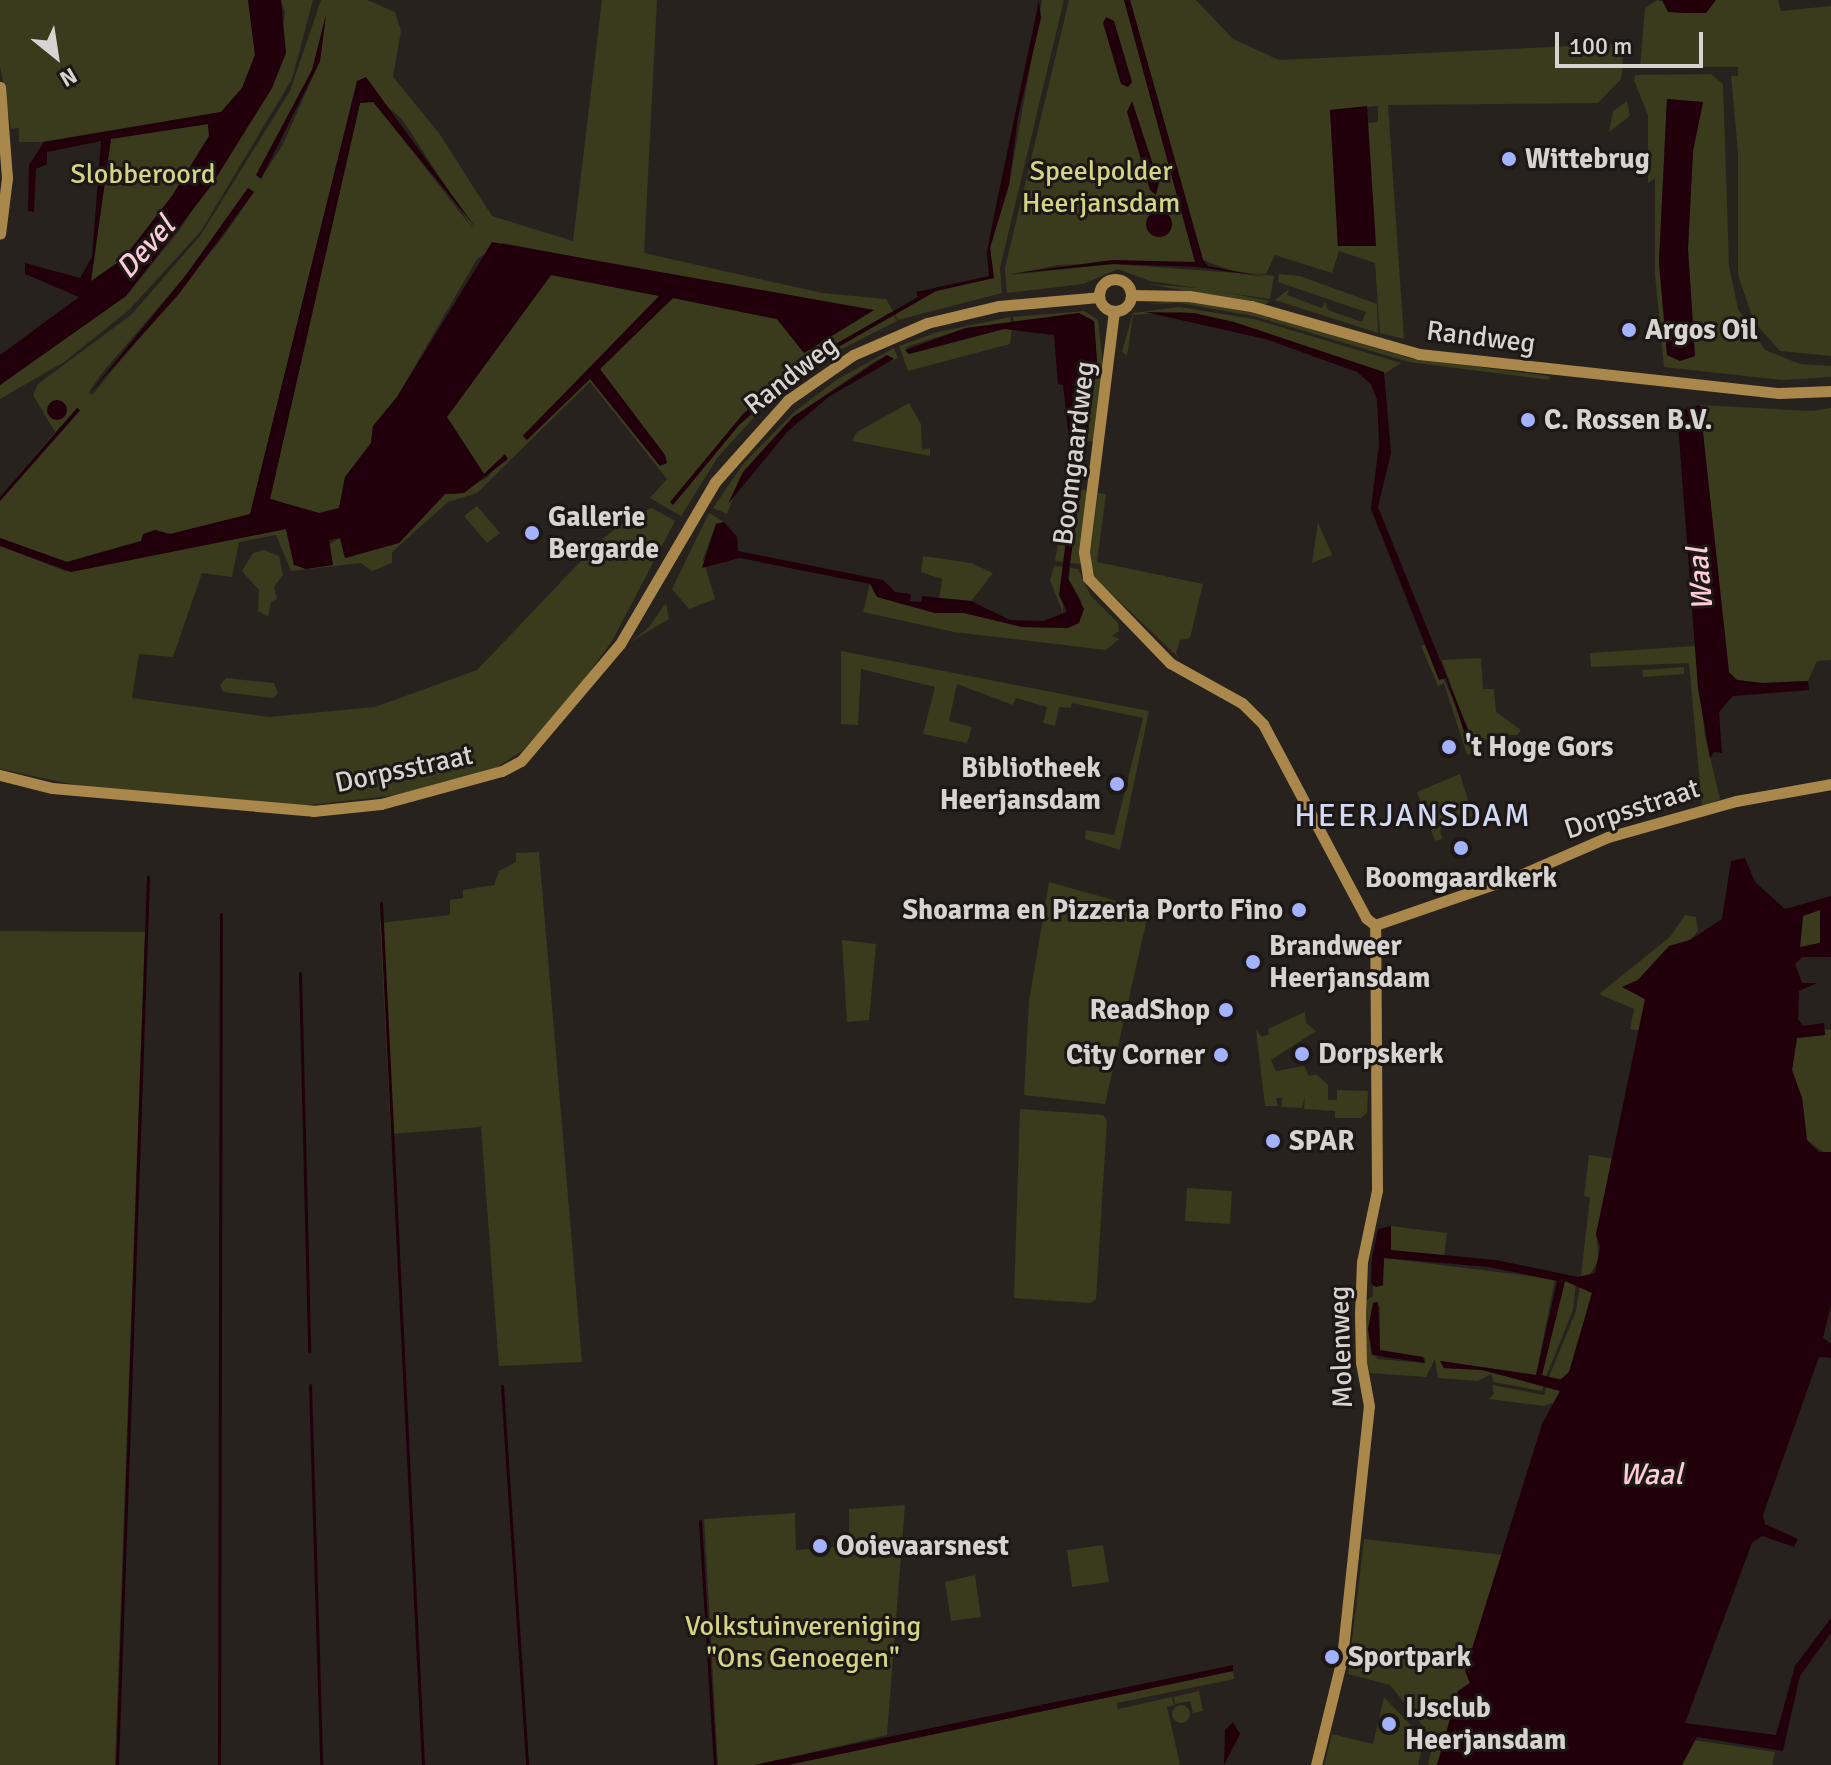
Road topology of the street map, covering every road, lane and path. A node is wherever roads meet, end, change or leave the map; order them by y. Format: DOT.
graph roads {
  1 [pos="0,87"];
  2 [pos="2,102"];
  3 [pos="0,234"];
  4 [pos="1131,295"];
  5 [pos="1099,297"];
  6 [pos="1114,311"];
  7 [pos="1831,391"];
  8 [pos="620,644"];
  9 [pos="0,775"];
  10 [pos="1831,784"];
  11 [pos="1375,925"];
  12 [pos="1316,1765"];
  1 -- 2 [label="main road"];
  2 -- 3 [label="main road"];
  4 -- 5 [label="main road"];
  4 -- 6 [label="main road"];
  4 -- 7 [label="main road, Randweg"];
  5 -- 6 [label="main road"];
  5 -- 8 [label="main road, Randweg"];
  6 -- 11 [label="main road, Boomgaardweg"];
  8 -- 9 [label="main road, Dorpsstraat"];
  10 -- 11 [label="main road, Dorpsstraat"];
  11 -- 12 [label="main road, Molenweg"];
}
